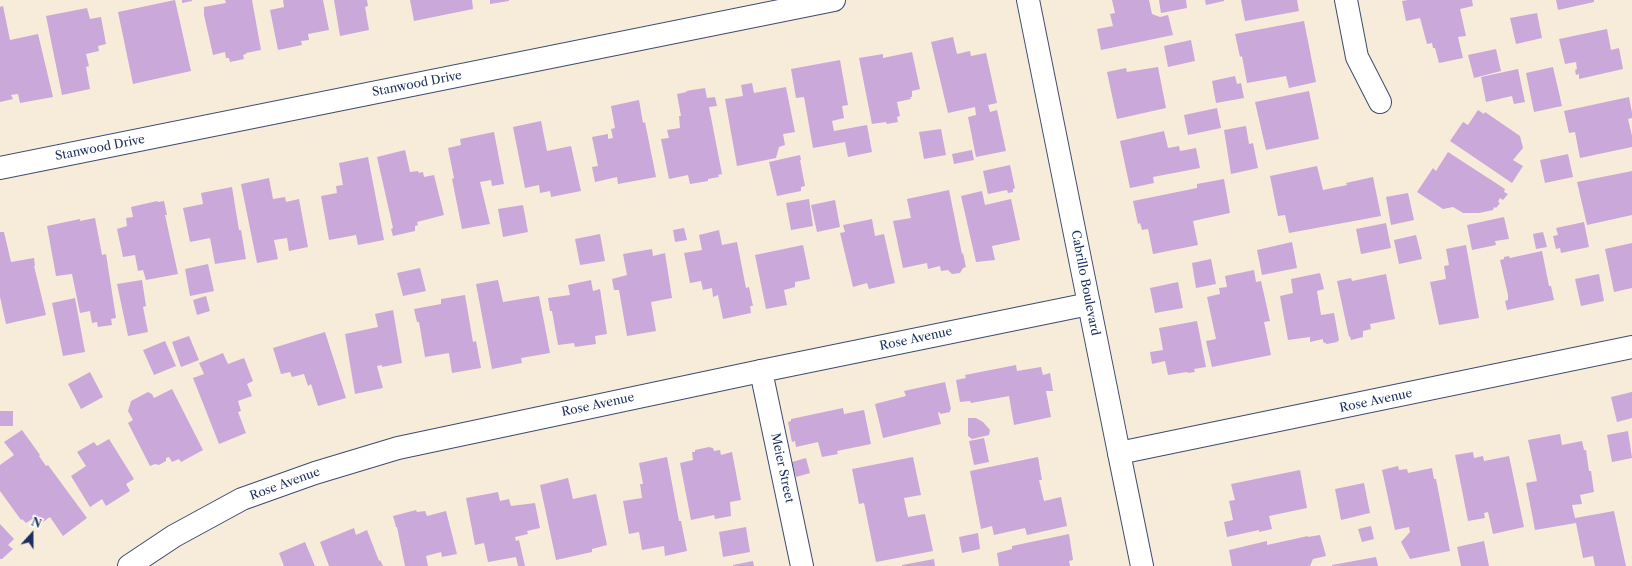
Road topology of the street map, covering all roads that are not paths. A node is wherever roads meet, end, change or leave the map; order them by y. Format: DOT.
graph roads {
  1 [pos="834,0"];
  2 [pos="1028,0"];
  3 [pos="1346,0"];
  4 [pos="1380,102"];
  5 [pos="0,168"];
  6 [pos="1089,304"];
  7 [pos="1632,347"];
  8 [pos="761,370"];
  9 [pos="1119,453"];
  10 [pos="129,566"];
  11 [pos="802,566"];
  12 [pos="1142,566"];
  1 -- 5 [label="street, Stanwood Drive"];
  2 -- 6 [label="street, Cabrillo Boulevard"];
  3 -- 4 [label="street"];
  6 -- 8 [label="street, Rose Avenue"];
  6 -- 9 [label="street, Cabrillo Boulevard"];
  7 -- 9 [label="street, Rose Avenue"];
  8 -- 10 [label="street, Rose Avenue"];
  8 -- 11 [label="street, Meier Street"];
  9 -- 12 [label="street, Cabrillo Boulevard"];
}
